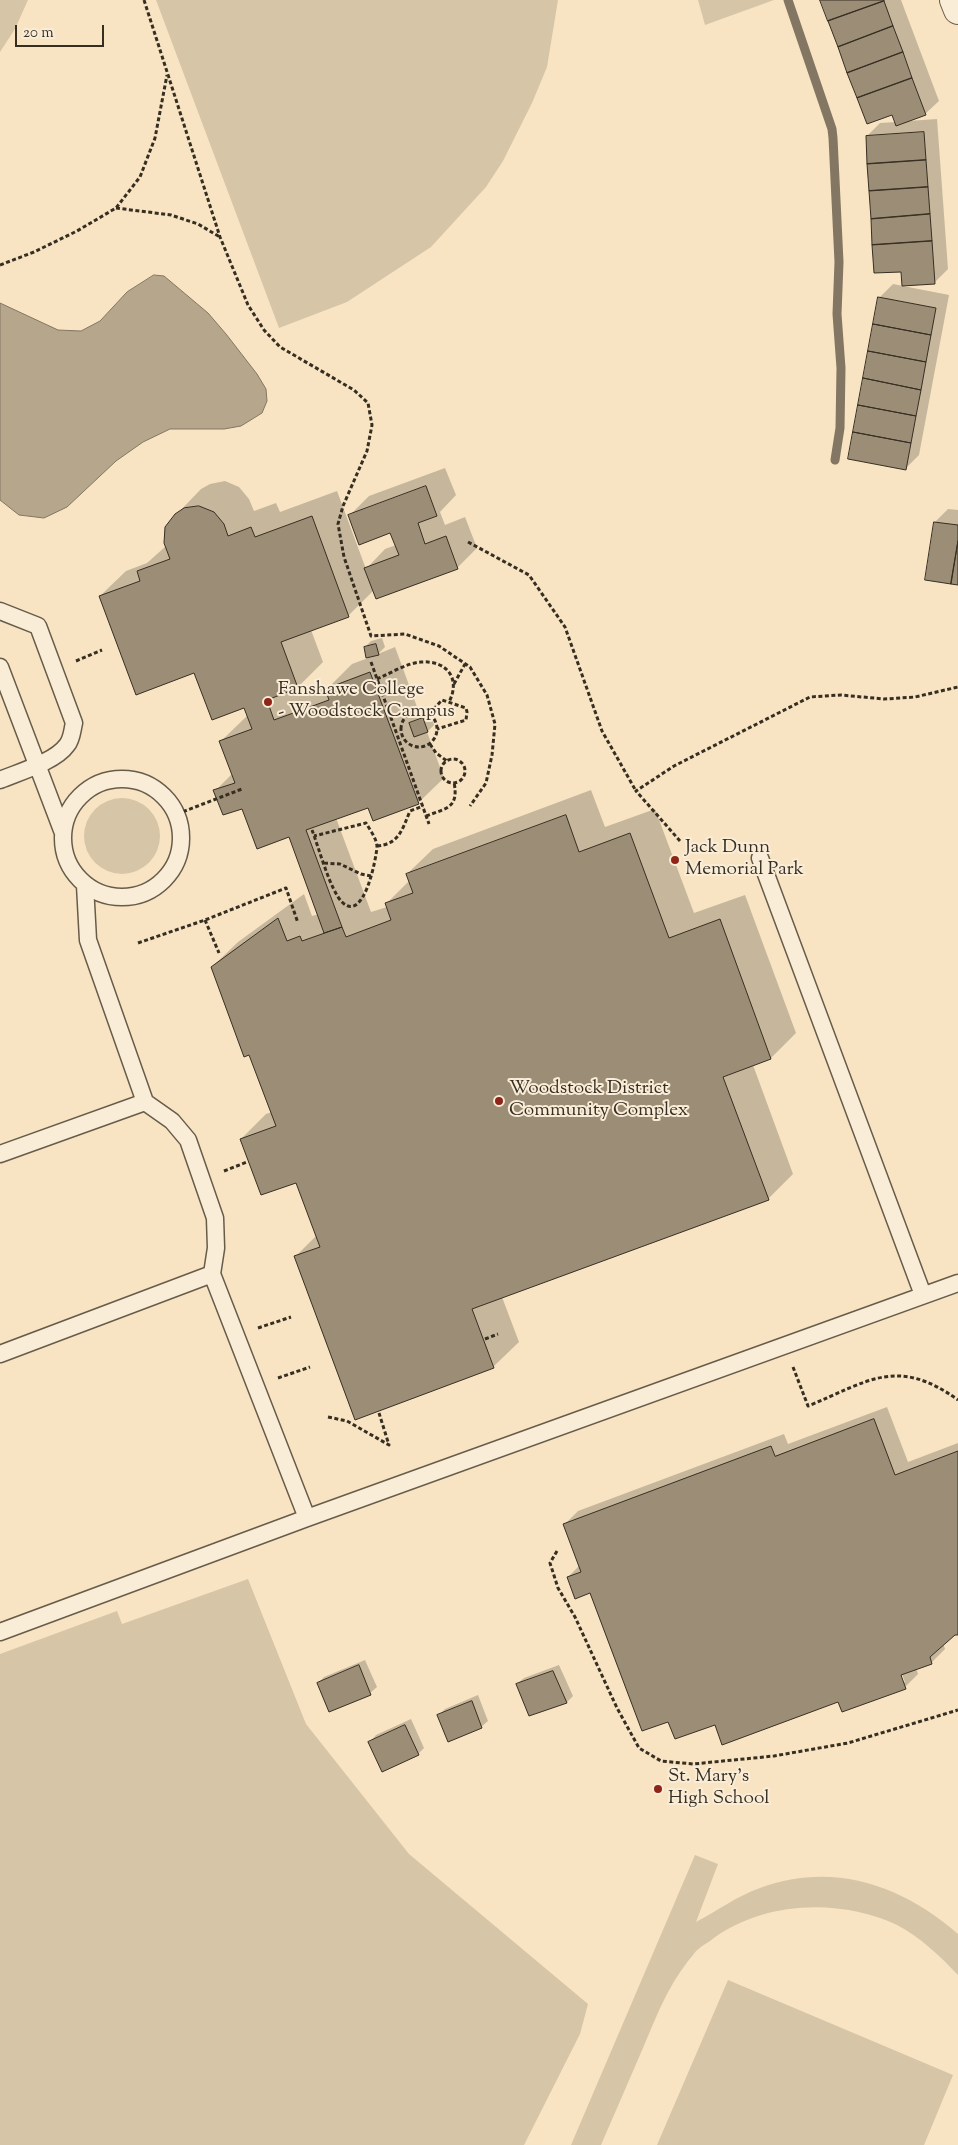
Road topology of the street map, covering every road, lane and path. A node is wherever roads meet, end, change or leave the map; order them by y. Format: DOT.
graph roads {
  1 [pos="144,0"];
  2 [pos="954,0"];
  3 [pos="958,10"];
  4 [pos="167,74"];
  5 [pos="116,208"];
  6 [pos="220,237"];
  7 [pos="0,265"];
  8 [pos="468,542"];
  9 [pos="0,611"];
  10 [pos="371,662"];
  11 [pos="465,664"];
  12 [pos="0,667"];
  13 [pos="377,679"];
  14 [pos="454,684"];
  15 [pos="958,686"];
  16 [pos="449,702"];
  17 [pos="429,714"];
  18 [pos="437,730"];
  19 [pos="430,744"];
  20 [pos="447,761"];
  21 [pos="36,765"];
  22 [pos="0,780"];
  23 [pos="454,782"];
  24 [pos="242,789"];
  25 [pos="636,791"];
  26 [pos="423,806"];
  27 [pos="470,806"];
  28 [pos="177,814"];
  29 [pos="426,816"];
  30 [pos="429,824"];
  31 [pos="312,830"];
  32 [pos="63,833"];
  33 [pos="314,836"];
  34 [pos="680,841"];
  35 [pos="377,846"];
  36 [pos="760,858"];
  37 [pos="324,863"];
  38 [pos="371,876"];
  39 [pos="85,885"];
  40 [pos="205,920"];
  41 [pos="298,923"];
  42 [pos="138,943"];
  43 [pos="219,953"];
  44 [pos="146,1102"];
  45 [pos="0,1154"];
  46 [pos="212,1274"];
  47 [pos="958,1283"];
  48 [pos="923,1295"];
  49 [pos="291,1317"];
  50 [pos="498,1334"];
  51 [pos="236,1336"];
  52 [pos="485,1339"];
  53 [pos="785,1345"];
  54 [pos="0,1354"];
  55 [pos="310,1367"];
  56 [pos="256,1385"];
  57 [pos="958,1400"];
  58 [pos="379,1413"];
  59 [pos="328,1417"];
  60 [pos="307,1518"];
  61 [pos="557,1551"];
  62 [pos="0,1632"];
  63 [pos="958,1710"];
  1 -- 4 [label="path"];
  2 -- 3 [label="street"];
  4 -- 5 [label="path"];
  4 -- 6 [label="path"];
  5 -- 6 [label="path"];
  5 -- 7 [label="path"];
  6 -- 11 [label="path"];
  8 -- 25 [label="path"];
  9 -- 21 [label="lane"];
  10 -- 13 [label="path"];
  11 -- 14 [label="path"];
  11 -- 27 [label="path"];
  12 -- 21 [label="lane"];
  13 -- 14 [label="path"];
  13 -- 26 [label="path"];
  14 -- 16 [label="path"];
  15 -- 25 [label="path"];
  16 -- 17 [label="path"];
  16 -- 18 [label="path"];
  17 -- 18 [label="path"];
  17 -- 19 [label="path"];
  18 -- 19 [label="path"];
  19 -- 20 [label="path"];
  20 -- 23 [label="path"];
  20 -- 23 [label="path"];
  21 -- 22 [label="lane"];
  21 -- 32 [label="lane"];
  23 -- 29 [label="path"];
  24 -- 28 [label="path"];
  25 -- 34 [label="path"];
  26 -- 29 [label="path"];
  26 -- 35 [label="path"];
  28 -- 32 [label="lane"];
  28 -- 39 [label="lane"];
  29 -- 30 [label="path"];
  31 -- 33 [label="path"];
  32 -- 39 [label="lane"];
  33 -- 35 [label="path"];
  33 -- 37 [label="path"];
  35 -- 38 [label="path"];
  36 -- 48 [label="lane"];
  37 -- 38 [label="path"];
  37 -- 38 [label="path"];
  39 -- 44 [label="lane"];
  40 -- 41 [label="path"];
  40 -- 42 [label="path"];
  40 -- 43 [label="path"];
  44 -- 45 [label="lane"];
  44 -- 46 [label="lane"];
  46 -- 51 [label="lane"];
  46 -- 54 [label="lane"];
  47 -- 48 [label="lane"];
  48 -- 53 [label="lane"];
  49 -- 51 [label="path"];
  50 -- 52 [label="path"];
  51 -- 56 [label="lane"];
  53 -- 57 [label="path"];
  53 -- 60 [label="lane"];
  55 -- 56 [label="path"];
  56 -- 60 [label="lane"];
  58 -- 59 [label="path"];
  60 -- 62 [label="lane"];
  61 -- 63 [label="path"];
}
